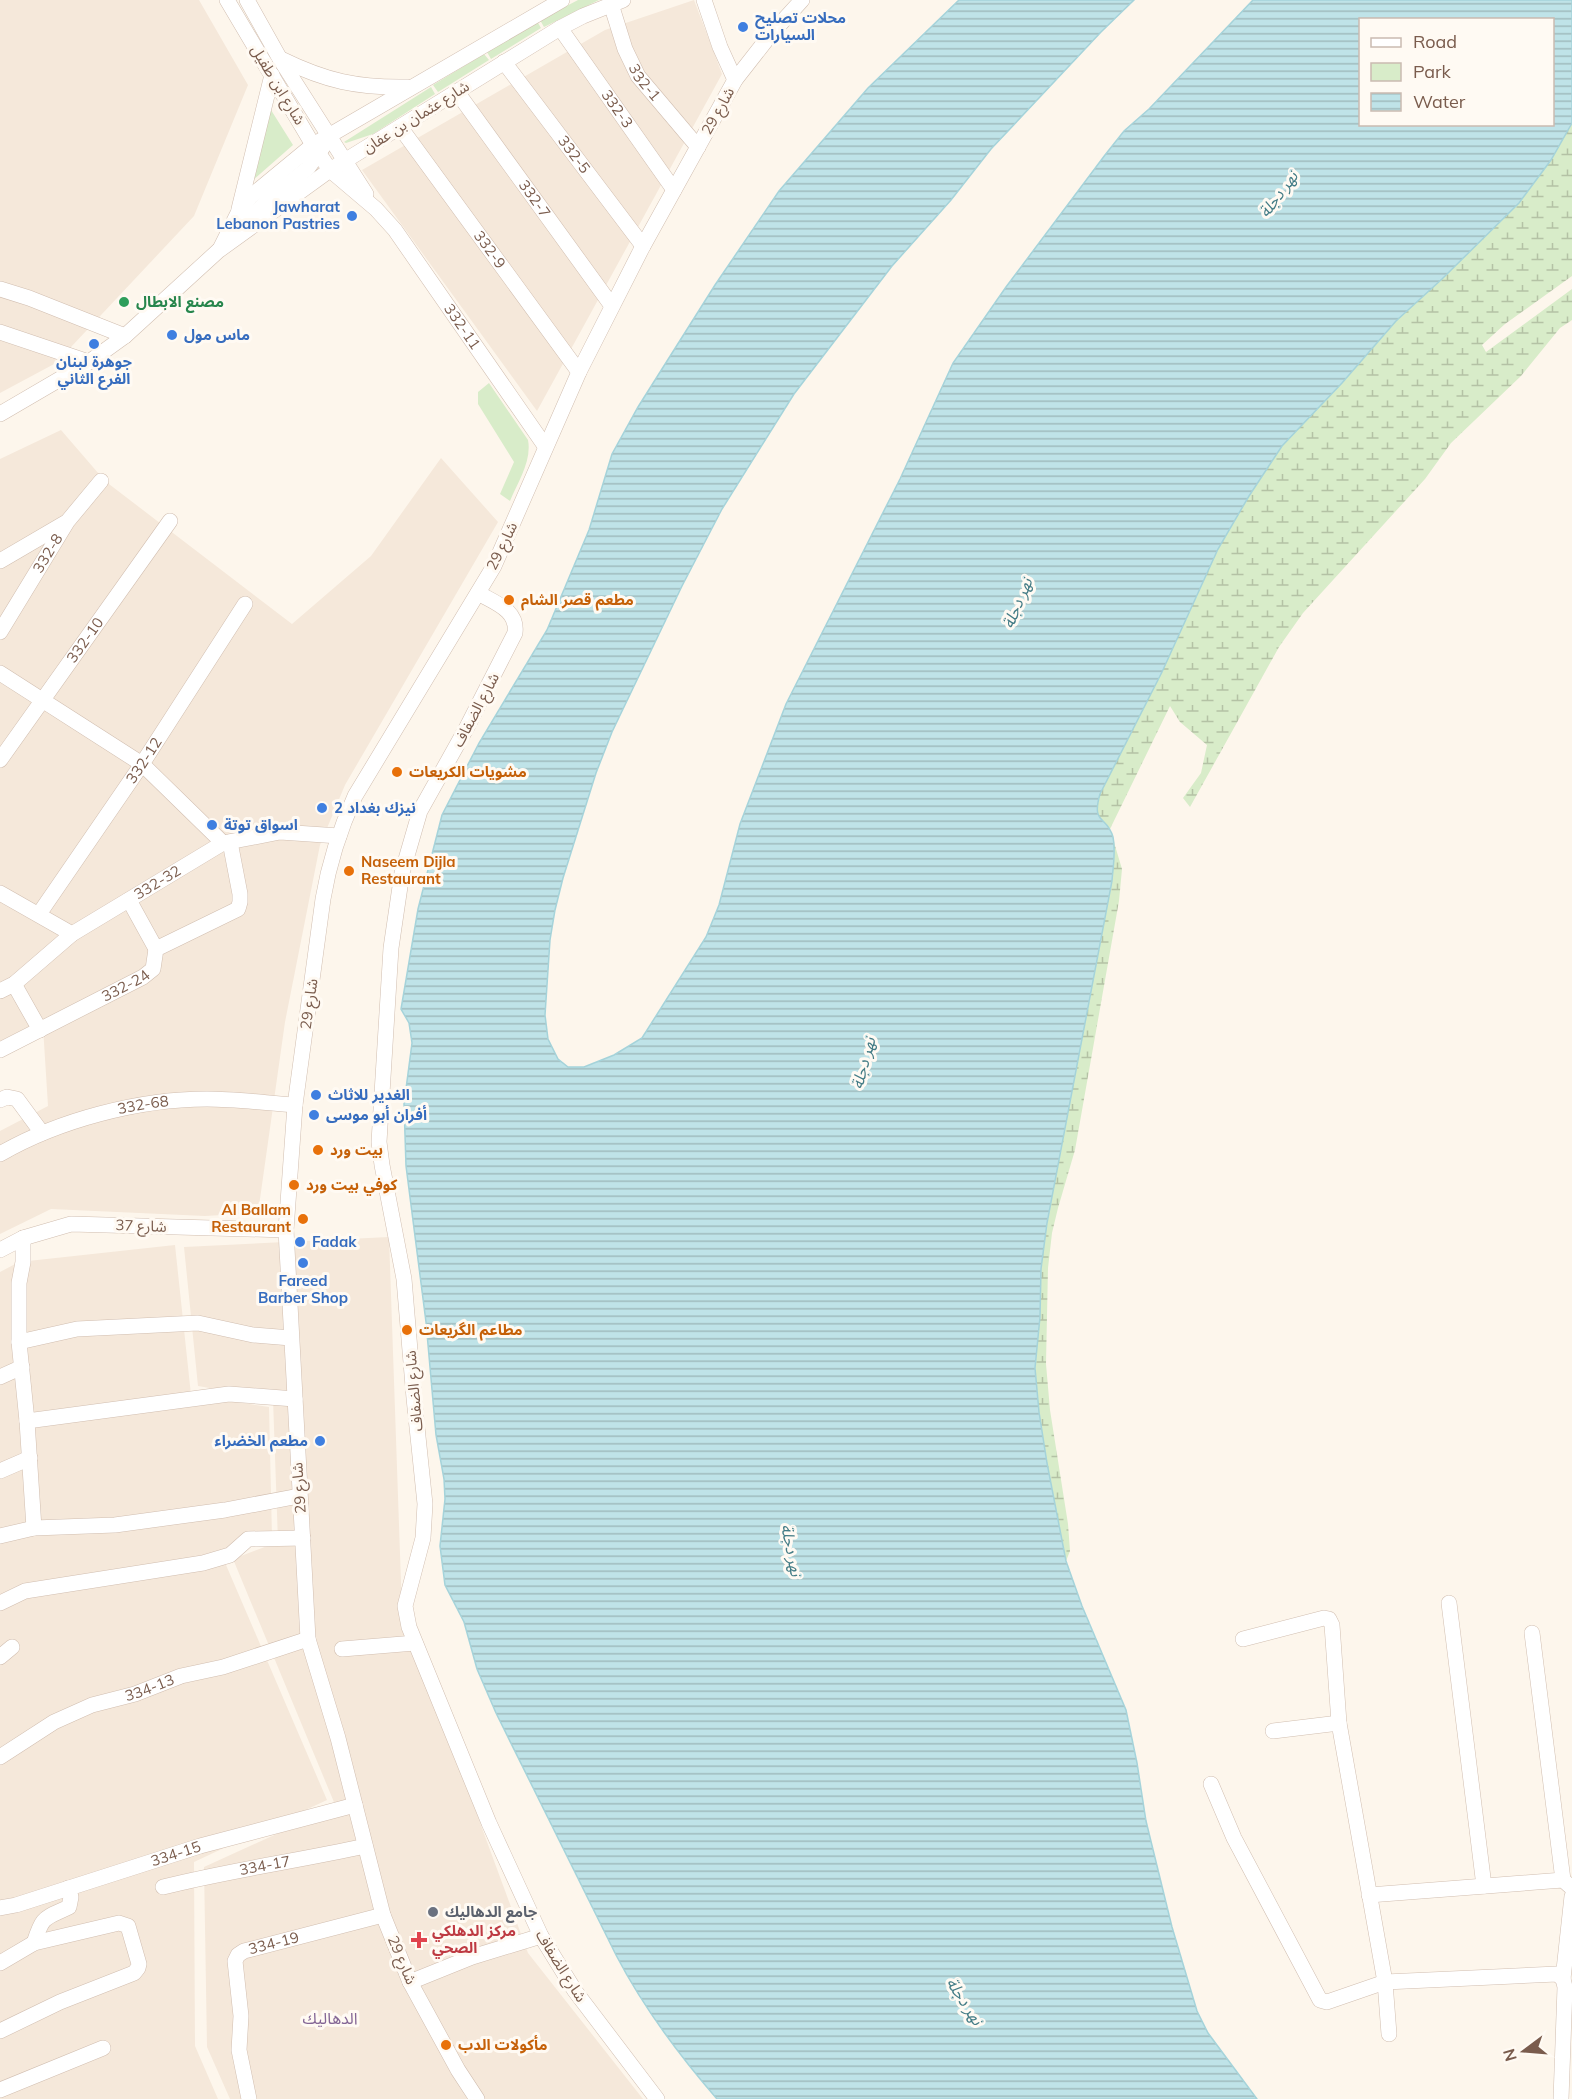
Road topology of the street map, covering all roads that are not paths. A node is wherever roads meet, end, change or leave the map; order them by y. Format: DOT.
graph roads {
  1 [pos="227,0"];
  2 [pos="247,0"];
  3 [pos="561,0"];
  4 [pos="704,0"];
  5 [pos="802,0"];
  6 [pos="617,2"];
  7 [pos="560,28"];
  8 [pos="280,59"];
  9 [pos="504,62"];
  10 [pos="272,75"];
  11 [pos="735,80"];
  12 [pos="411,87"];
  13 [pos="457,92"];
  14 [pos="400,127"];
  15 [pos="328,136"];
  16 [pos="698,147"];
  17 [pos="316,150"];
  18 [pos="344,161"];
  19 [pos="330,170"];
  20 [pos="674,190"];
  21 [pos="376,209"];
  22 [pos="239,211"];
  23 [pos="643,246"];
  24 [pos="218,251"];
  25 [pos="0,289"];
  26 [pos="612,306"];
  27 [pos="0,332"];
  28 [pos="125,336"];
  29 [pos="89,362"];
  30 [pos="579,372"];
  31 [pos="0,414"];
  32 [pos="545,446"];
  33 [pos="101,482"];
  34 [pos="170,521"];
  35 [pos="67,522"];
  36 [pos="0,561"];
  37 [pos="478,593"];
  38 [pos="244,604"];
  39 [pos="0,632"];
  40 [pos="0,673"];
  41 [pos="44,700"];
  42 [pos="0,760"];
  43 [pos="142,764"];
  44 [pos="339,836"];
  45 [pos="227,842"];
  46 [pos="0,893"];
  47 [pos="129,900"];
  48 [pos="39,914"];
  49 [pos="72,934"];
  50 [pos="156,949"];
  51 [pos="7,988"];
  52 [pos="40,1030"];
  53 [pos="0,1050"];
  54 [pos="0,1100"];
  55 [pos="295,1105"];
  56 [pos="42,1133"];
  57 [pos="0,1154"];
  58 [pos="286,1230"];
  59 [pos="23,1238"];
  60 [pos="0,1250"];
  61 [pos="291,1338"];
  62 [pos="19,1342"];
  63 [pos="22,1367"];
  64 [pos="0,1377"];
  65 [pos="295,1399"];
  66 [pos="27,1421"];
  67 [pos="30,1458"];
  68 [pos="0,1471"];
  69 [pos="299,1496"];
  70 [pos="34,1528"];
  71 [pos="0,1536"];
  72 [pos="303,1538"];
  73 [pos="0,1603"];
  74 [pos="1449,1603"];
  75 [pos="1532,1633"];
  76 [pos="308,1639"];
  77 [pos="1243,1639"];
  78 [pos="415,1643"];
  79 [pos="342,1648"];
  80 [pos="1339,1723"];
  81 [pos="1273,1731"];
  82 [pos="0,1757"];
  83 [pos="1211,1784"];
  84 [pos="355,1805"];
  85 [pos="365,1846"];
  86 [pos="1567,1884"];
  87 [pos="1484,1886"];
  88 [pos="163,1887"];
  89 [pos="68,1888"];
  90 [pos="1369,1895"];
  91 [pos="1572,1896"];
  92 [pos="0,1908"];
  93 [pos="382,1915"];
  94 [pos="541,1936"];
  95 [pos="34,1942"];
  96 [pos="0,1963"];
  97 [pos="1563,1979"];
  98 [pos="410,1982"];
  99 [pos="1385,1982"];
  100 [pos="0,2031"];
  101 [pos="1389,2034"];
  102 [pos="103,2048"];
  103 [pos="0,2090"];
  104 [pos="249,2099"];
  105 [pos="477,2099"];
  106 [pos="657,2099"];
  107 [pos="1561,2099"];
  1 -- 10 [label="street, شارع ابن طفيل"];
  2 -- 8 [label="street, شارع ابن طفيل"];
  3 -- 12 [label="street, شارع عثمان بن عفان"];
  4 -- 11 [label="street"];
  5 -- 11 [label="street, شارع 29"];
  6 -- 7 [label="street, شارع عثمان بن عفان"];
  6 -- 16 [label="street, 332-1"];
  7 -- 9 [label="street, شارع عثمان بن عفان"];
  7 -- 20 [label="street, 332-3"];
  8 -- 12 [label="street"];
  8 -- 15 [label="street, شارع ابن طفيل"];
  9 -- 13 [label="street, شارع عثمان بن عفان"];
  9 -- 23 [label="street, 332-5"];
  10 -- 17 [label="street, شارع ابن طفيل"];
  10 -- 22 [label="street"];
  11 -- 16 [label="street, شارع 29"];
  12 -- 15 [label="street, شارع عثمان بن عفان"];
  13 -- 14 [label="street, شارع عثمان بن عفان"];
  13 -- 26 [label="street, 332-7"];
  14 -- 18 [label="street, شارع عثمان بن عفان"];
  14 -- 30 [label="street, 332-9"];
  15 -- 17 [label="street, شارع عثمان بن عفان"];
  15 -- 18 [label="street, شارع ابن طفيل"];
  16 -- 20 [label="street, شارع 29"];
  17 -- 19 [label="street, شارع ابن طفيل"];
  17 -- 22 [label="street, شارع عثمان بن عفان"];
  17 -- 24 [label="street"];
  18 -- 19 [label="street, شارع عثمان بن عفان"];
  18 -- 21 [label="street, 332-11"];
  19 -- 21 [label="street, 332-11"];
  19 -- 24 [label="street, شارع عثمان بن عفان"];
  20 -- 23 [label="street, شارع 29"];
  21 -- 32 [label="street, 332-11"];
  22 -- 24 [label="street, شارع عثمان بن عفان"];
  23 -- 26 [label="street, شارع 29"];
  24 -- 28 [label="street, شارع عثمان بن عفان"];
  25 -- 28 [label="street"];
  26 -- 30 [label="street, شارع 29"];
  27 -- 29 [label="street"];
  28 -- 29 [label="street, شارع عثمان بن عفان"];
  29 -- 31 [label="street, شارع عثمان بن عفان"];
  30 -- 32 [label="street, شارع 29"];
  32 -- 37 [label="street, شارع 29"];
  33 -- 35 [label="street, 332-8"];
  34 -- 41 [label="street, 332-10"];
  35 -- 36 [label="street"];
  35 -- 39 [label="street, 332-8"];
  37 -- 44 [label="street, شارع 29"];
  37 -- 78 [label="street, شارع الضفاف"];
  38 -- 43 [label="street, 332-12"];
  40 -- 41 [label="street"];
  41 -- 42 [label="street, 332-10"];
  41 -- 43 [label="street"];
  43 -- 45 [label="street"];
  43 -- 48 [label="street, 332-12"];
  44 -- 45 [label="street, 332-32"];
  44 -- 55 [label="street, شارع 29"];
  45 -- 47 [label="street, 332-32"];
  45 -- 50 [label="street, 332-24"];
  46 -- 48 [label="street"];
  47 -- 49 [label="street, 332-32"];
  47 -- 50 [label="street"];
  48 -- 49 [label="street"];
  49 -- 51 [label="street, 332-32"];
  50 -- 52 [label="street, 332-24"];
  51 -- 52 [label="street"];
  52 -- 53 [label="street, 332-24"];
  54 -- 56 [label="street"];
  55 -- 56 [label="street, 332-68"];
  55 -- 58 [label="street, شارع 29"];
  56 -- 57 [label="street, 332-68"];
  58 -- 59 [label="street, شارع 37"];
  58 -- 61 [label="street, شارع 29"];
  59 -- 60 [label="street, شارع 37"];
  59 -- 62 [label="street"];
  61 -- 62 [label="street"];
  61 -- 65 [label="street, شارع 29"];
  62 -- 63 [label="street"];
  63 -- 64 [label="street"];
  63 -- 66 [label="street"];
  65 -- 66 [label="street"];
  65 -- 69 [label="street, شارع 29"];
  66 -- 67 [label="street"];
  67 -- 68 [label="street"];
  67 -- 70 [label="street"];
  69 -- 70 [label="street"];
  69 -- 72 [label="street, شارع 29"];
  70 -- 71 [label="street"];
  72 -- 73 [label="street"];
  72 -- 76 [label="street, شارع 29"];
  74 -- 87 [label="street"];
  75 -- 86 [label="street"];
  76 -- 82 [label="street, 334-13"];
  76 -- 84 [label="street, شارع 29"];
  77 -- 80 [label="street"];
  78 -- 79 [label="street"];
  78 -- 94 [label="street, شارع الضفاف"];
  80 -- 81 [label="street"];
  80 -- 90 [label="street"];
  83 -- 99 [label="street"];
  84 -- 85 [label="street, شارع 29"];
  84 -- 89 [label="street, 334-15"];
  85 -- 88 [label="street, 334-17"];
  85 -- 93 [label="street, شارع 29"];
  86 -- 87 [label="street"];
  87 -- 90 [label="street"];
  89 -- 92 [label="street, 334-15"];
  89 -- 95 [label="street"];
  90 -- 99 [label="street"];
  91 -- 97 [label="street"];
  93 -- 98 [label="street, شارع 29"];
  93 -- 104 [label="street, 334-19"];
  94 -- 98 [label="street"];
  94 -- 106 [label="street, شارع الضفاف"];
  95 -- 96 [label="street"];
  95 -- 100 [label="street"];
  97 -- 99 [label="street"];
  97 -- 107 [label="street"];
  98 -- 105 [label="street, شارع 29"];
  99 -- 101 [label="street"];
  102 -- 103 [label="street"];
}
